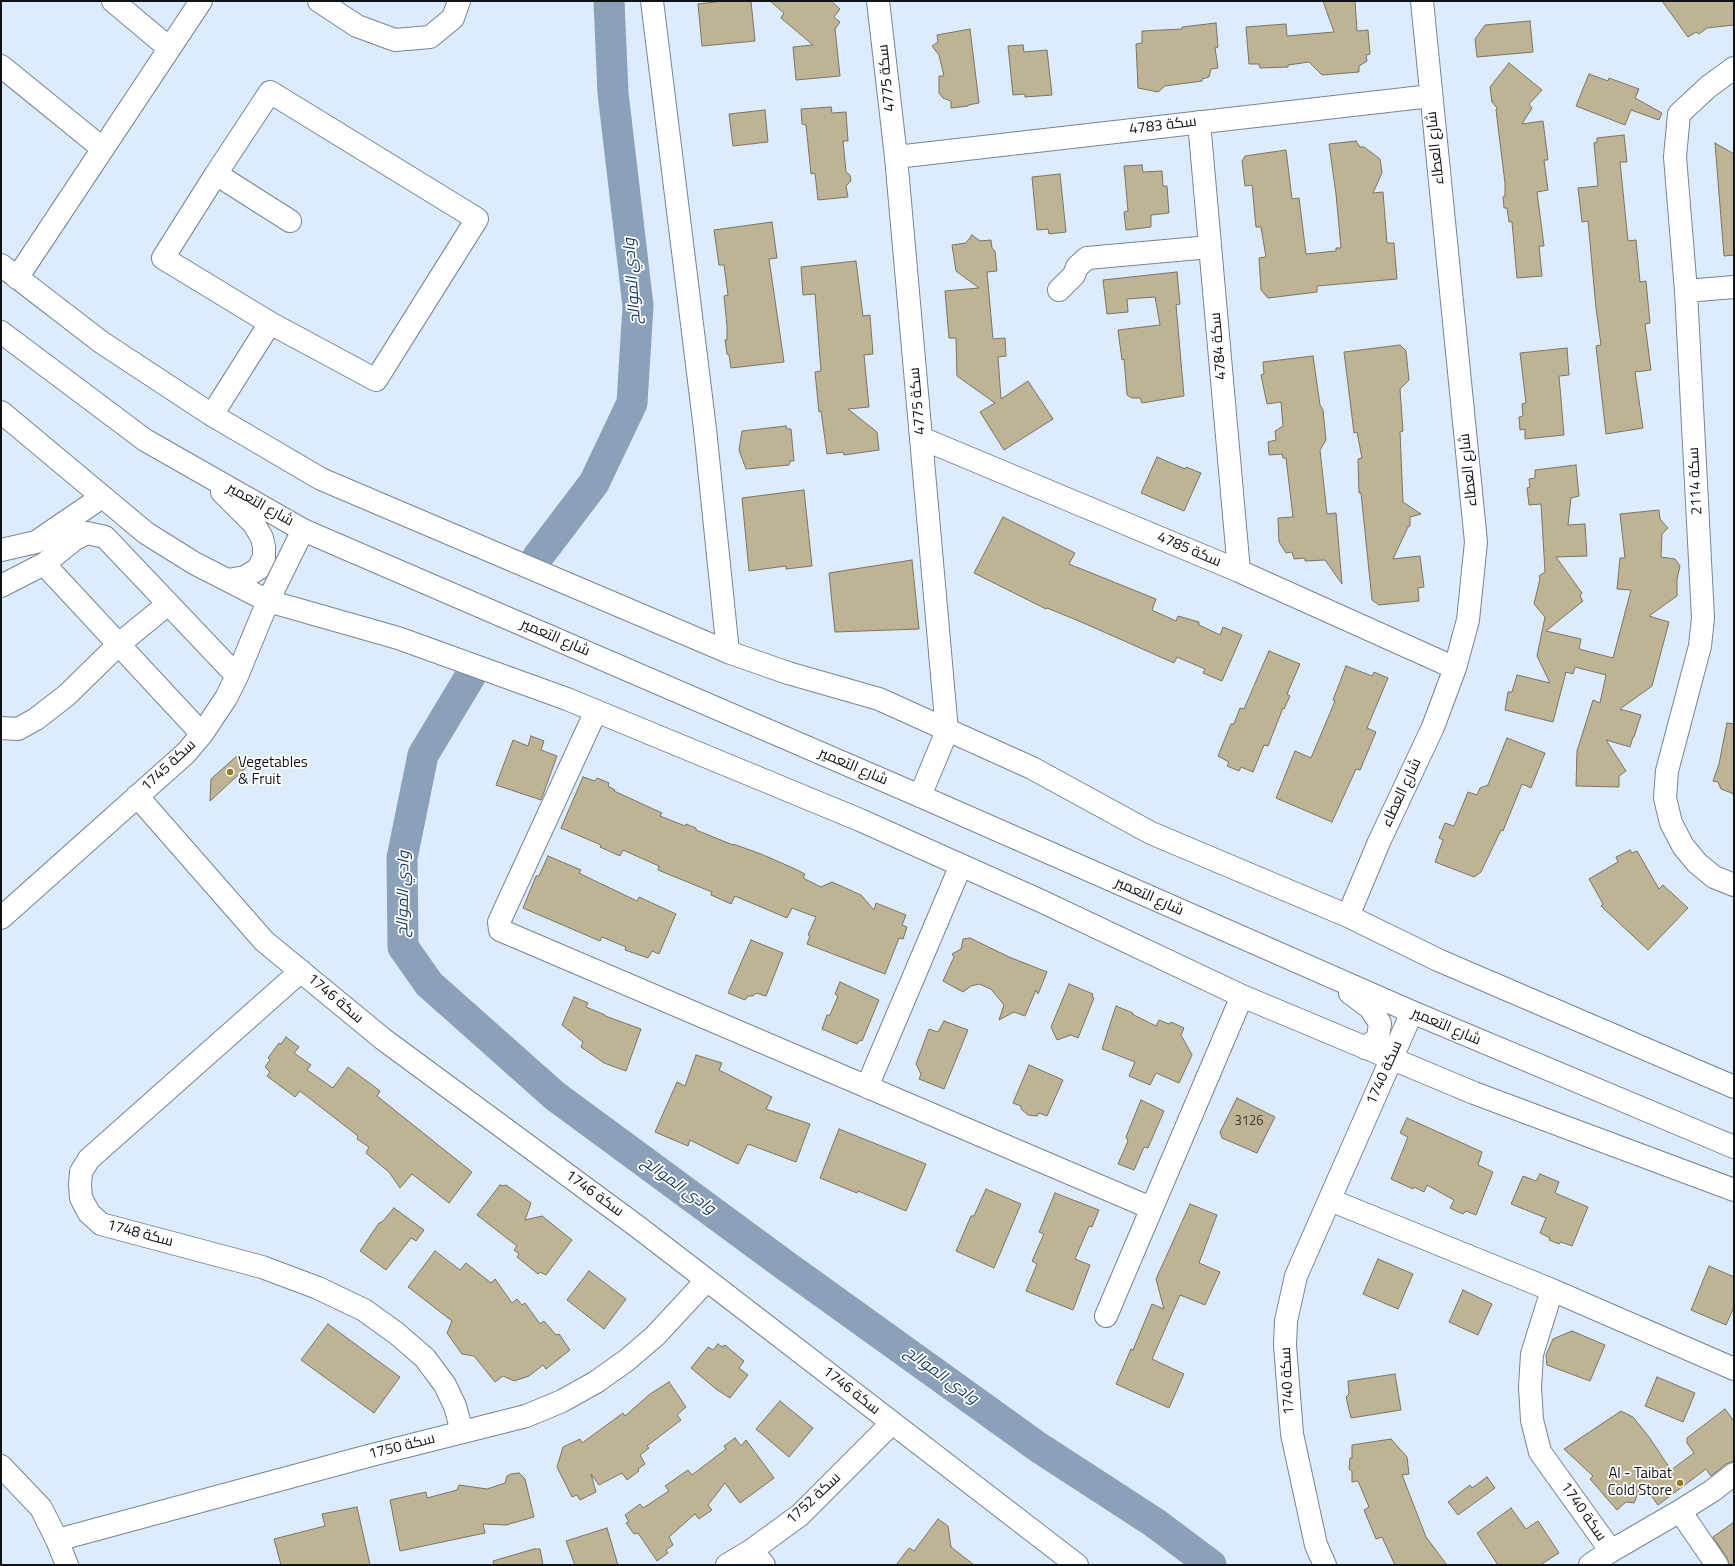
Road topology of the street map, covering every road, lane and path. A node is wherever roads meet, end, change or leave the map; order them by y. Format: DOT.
graph roads {
  1 [pos="114,1"];
  2 [pos="201,1"];
  3 [pos="319,1"];
  4 [pos="459,1"];
  5 [pos="652,1"];
  6 [pos="878,1"];
  7 [pos="1422,1"];
  8 [pos="169,48"];
  9 [pos="1,66"];
  10 [pos="1734,68"];
  11 [pos="1431,96"];
  12 [pos="1199,122"];
  13 [pos="102,148"];
  14 [pos="896,157"];
  15 [pos="216,174"];
  16 [pos="290,221"];
  17 [pos="1210,246"];
  18 [pos="9,272"];
  19 [pos="1734,287"];
  20 [pos="1059,290"];
  21 [pos="1686,291"];
  22 [pos="270,323"];
  23 [pos="1,332"];
  24 [pos="1,412"];
  25 [pos="212,415"];
  26 [pos="921,438"];
  27 [pos="207,475"];
  28 [pos="102,497"];
  29 [pos="303,530"];
  30 [pos="1,550"];
  31 [pos="44,564"];
  32 [pos="1239,571"];
  33 [pos="228,580"];
  34 [pos="1,586"];
  35 [pos="268,601"];
  36 [pos="168,604"];
  37 [pos="119,644"];
  38 [pos="728,652"];
  39 [pos="1455,668"];
  40 [pos="237,676"];
  41 [pos="596,711"];
  42 [pos="1,728"];
  43 [pos="947,731"];
  44 [pos="202,734"];
  45 [pos="137,796"];
  46 [pos="920,796"];
  47 [pos="961,865"];
  48 [pos="1734,885"];
  49 [pos="1348,916"];
  50 [pos="1,918"];
  51 [pos="301,971"];
  52 [pos="1336,979"];
  53 [pos="1242,996"];
  54 [pos="1412,1012"];
  55 [pos="1365,1048"];
  56 [pos="1392,1059"];
  57 [pos="867,1087"];
  58 [pos="1734,1087"];
  59 [pos="1734,1147"];
  60 [pos="1734,1190"];
  61 [pos="1330,1200"];
  62 [pos="1150,1208"];
  63 [pos="707,1280"];
  64 [pos="1552,1290"];
  65 [pos="1106,1316"];
  66 [pos="1734,1369"];
  67 [pos="892,1422"];
  68 [pos="462,1432"];
  69 [pos="1,1466"];
  70 [pos="1734,1474"];
  71 [pos="1680,1511"];
  72 [pos="57,1540"];
  73 [pos="1611,1551"];
  74 [pos="758,1557"];
  75 [pos="67,1565"];
  76 [pos="727,1565"];
  77 [pos="1077,1565"];
  78 [pos="1325,1565"];
  79 [pos="1590,1565"];
  80 [pos="1717,1565"];
  1 -- 8 [label="street"];
  2 -- 8 [label="street"];
  3 -- 4 [label="street"];
  5 -- 38 [label="street"];
  6 -- 14 [label="street, سكة 4775"];
  7 -- 11 [label="street, شارع العطاء"];
  8 -- 13 [label="street"];
  9 -- 13 [label="street"];
  10 -- 21 [label="street, سكة 2114"];
  11 -- 12 [label="street, سكة 4783"];
  11 -- 39 [label="street, شارع العطاء"];
  12 -- 14 [label="street, سكة 4783"];
  12 -- 17 [label="street, سكة 4784"];
  13 -- 18 [label="street"];
  14 -- 26 [label="street, سكة 4775"];
  15 -- 16 [label="street"];
  15 -- 22 [label="street"];
  15 -- 22 [label="street"];
  17 -- 20 [label="street"];
  17 -- 32 [label="street, سكة 4784"];
  18 -- 25 [label="street"];
  19 -- 21 [label="street"];
  21 -- 48 [label="street, سكة 2114"];
  22 -- 25 [label="street"];
  23 -- 27 [label="street, شارع التعمير"];
  24 -- 28 [label="street"];
  25 -- 38 [label="street"];
  26 -- 32 [label="street, سكة 4785"];
  26 -- 43 [label="street, سكة 4775"];
  27 -- 29 [label="street, شارع التعمير"];
  27 -- 33 [label="street"];
  28 -- 30 [label="street"];
  28 -- 33 [label="street"];
  29 -- 35 [label="street, سكة 1745"];
  29 -- 46 [label="street, شارع التعمير"];
  31 -- 34 [label="street"];
  31 -- 36 [label="street"];
  31 -- 37 [label="street"];
  32 -- 39 [label="street, سكة 4785"];
  33 -- 35 [label="street"];
  35 -- 40 [label="street, سكة 1745"];
  35 -- 41 [label="street"];
  36 -- 37 [label="street"];
  36 -- 40 [label="street"];
  37 -- 42 [label="street"];
  37 -- 44 [label="street"];
  38 -- 43 [label="street"];
  39 -- 49 [label="street, شارع العطاء"];
  40 -- 44 [label="street, سكة 1745"];
  41 -- 47 [label="street"];
  41 -- 57 [label="street"];
  43 -- 46 [label="street, سكة 4775"];
  43 -- 49 [label="street"];
  44 -- 45 [label="street, سكة 1745"];
  45 -- 50 [label="street, سكة 1745"];
  45 -- 51 [label="street, سكة 1746"];
  46 -- 52 [label="street, شارع التعمير"];
  47 -- 53 [label="street"];
  47 -- 57 [label="street"];
  49 -- 58 [label="street"];
  51 -- 63 [label="street, سكة 1746"];
  51 -- 68 [label="street, سكة 1748"];
  52 -- 54 [label="street, شارع التعمير"];
  52 -- 55 [label="street"];
  53 -- 55 [label="street"];
  53 -- 62 [label="street"];
  54 -- 56 [label="street, سكة 1740"];
  54 -- 59 [label="street, شارع التعمير"];
  55 -- 56 [label="street"];
  56 -- 60 [label="street"];
  56 -- 61 [label="street, سكة 1740"];
  57 -- 62 [label="street"];
  61 -- 64 [label="street"];
  61 -- 78 [label="street, سكة 1740"];
  62 -- 65 [label="street"];
  63 -- 67 [label="street, سكة 1746"];
  63 -- 68 [label="street, سكة 1750"];
  64 -- 66 [label="street"];
  64 -- 73 [label="street, سكة 1740"];
  67 -- 74 [label="street, سكة 1752"];
  67 -- 77 [label="street, سكة 1746"];
  68 -- 72 [label="street, سكة 1750"];
  69 -- 72 [label="street"];
  70 -- 71 [label="street, سكة 1740"];
  71 -- 73 [label="street, سكة 1740"];
  71 -- 80 [label="street"];
  72 -- 75 [label="street"];
  73 -- 79 [label="street, سكة 1740"];
  74 -- 76 [label="street, سكة 1752"];
}
